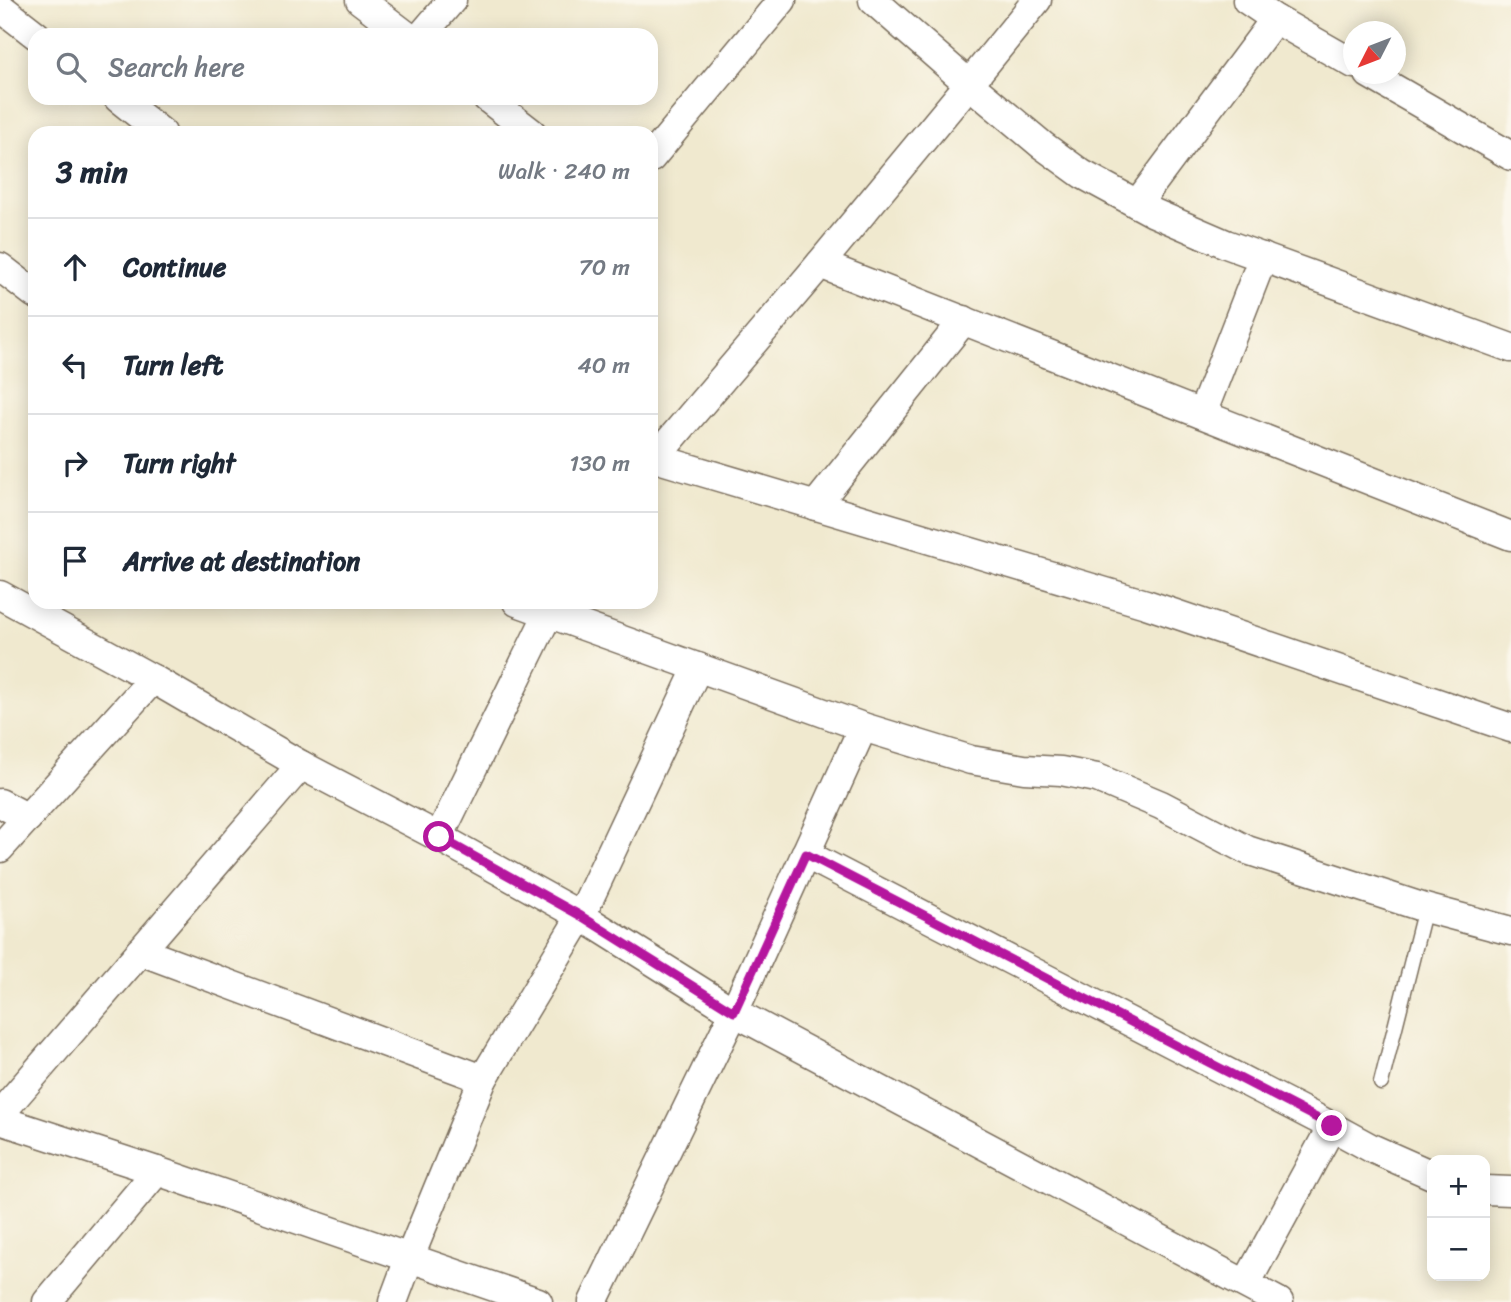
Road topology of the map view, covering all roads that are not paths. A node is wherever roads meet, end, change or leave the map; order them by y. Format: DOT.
graph roads {
  1 [pos="360,0"];
  2 [pos="453,0"];
  3 [pos="782,0"];
  4 [pos="873,0"];
  5 [pos="1037,0"];
  6 [pos="1247,0"];
  7 [pos="0,7"];
  8 [pos="1275,19"];
  9 [pos="397,28"];
  10 [pos="428,28"];
  11 [pos="28,29"];
  12 [pos="1343,58"];
  13 [pos="968,84"];
  14 [pos="1386,84"];
  15 [pos="127,105"];
  16 [pos="496,105"];
  17 [pos="153,126"];
  18 [pos="523,126"];
  19 [pos="658,150"];
  20 [pos="1511,156"];
  21 [pos="1137,204"];
  22 [pos="1264,257"];
  23 [pos="820,264"];
  24 [pos="0,267"];
  25 [pos="28,289"];
  26 [pos="964,320"];
  27 [pos="1511,348"];
  28 [pos="1202,414"];
  29 [pos="658,455"];
  30 [pos="658,462"];
  31 [pos="815,506"];
  32 [pos="1511,536"];
  33 [pos="0,595"];
  34 [pos="28,603"];
  35 [pos="47,609"];
  36 [pos="550,609"];
  37 [pos="553,609"];
  38 [pos="698,667"];
  39 [pos="153,679"];
  40 [pos="863,727"];
  41 [pos="1511,728"];
  42 [pos="301,765"];
  43 [pos="0,803"];
  44 [pos="28,818"];
  45 [pos="439,837"];
  46 [pos="0,848"];
  47 [pos="806,854"];
  48 [pos="1425,908"];
  49 [pos="581,916"];
  50 [pos="1511,931"];
  51 [pos="140,951"];
  52 [pos="734,1012"];
  53 [pos="483,1079"];
  54 [pos="1381,1083"];
  55 [pos="0,1114"];
  56 [pos="0,1120"];
  57 [pos="1332,1126"];
  58 [pos="157,1171"];
  59 [pos="1427,1173"];
  60 [pos="1490,1190"];
  61 [pos="1511,1191"];
  62 [pos="409,1259"];
  63 [pos="1246,1284"];
  64 [pos="47,1302"];
  65 [pos="393,1302"];
  66 [pos="538,1302"];
  67 [pos="593,1302"];
  68 [pos="1279,1302"];
  1 -- 9 [label="street"];
  2 -- 10 [label="street"];
  3 -- 19 [label="street"];
  4 -- 13 [label="street"];
  5 -- 13 [label="street"];
  6 -- 8 [label="street"];
  7 -- 11 [label="street"];
  8 -- 12 [label="street"];
  8 -- 21 [label="street"];
  13 -- 21 [label="street"];
  13 -- 23 [label="street"];
  14 -- 20 [label="street"];
  15 -- 17 [label="street"];
  16 -- 18 [label="street"];
  21 -- 22 [label="street"];
  22 -- 27 [label="street"];
  22 -- 28 [label="street"];
  23 -- 26 [label="street"];
  23 -- 29 [label="street"];
  24 -- 25 [label="street"];
  26 -- 28 [label="street"];
  26 -- 31 [label="street"];
  28 -- 32 [label="street"];
  30 -- 31 [label="street"];
  31 -- 41 [label="street"];
  33 -- 34 [label="street"];
  35 -- 39 [label="street"];
  36 -- 45 [label="street"];
  37 -- 38 [label="street"];
  38 -- 40 [label="street"];
  38 -- 49 [label="street"];
  39 -- 42 [label="street"];
  39 -- 44 [label="street"];
  40 -- 47 [label="street"];
  40 -- 48 [label="street"];
  42 -- 45 [label="street"];
  42 -- 51 [label="street"];
  43 -- 44 [label="street"];
  44 -- 46 [label="street"];
  45 -- 49 [label="street"];
  47 -- 52 [label="street"];
  47 -- 57 [label="street"];
  48 -- 50 [label="street"];
  48 -- 54 [label="lane"];
  49 -- 52 [label="street"];
  49 -- 53 [label="street"];
  51 -- 53 [label="street"];
  51 -- 55 [label="street"];
  52 -- 63 [label="street"];
  52 -- 67 [label="street"];
  53 -- 62 [label="street"];
  56 -- 58 [label="street"];
  57 -- 59 [label="street"];
  57 -- 63 [label="street"];
  58 -- 62 [label="street"];
  58 -- 64 [label="street"];
  60 -- 61 [label="street"];
  62 -- 65 [label="street"];
  62 -- 66 [label="street"];
  63 -- 68 [label="street"];
}
